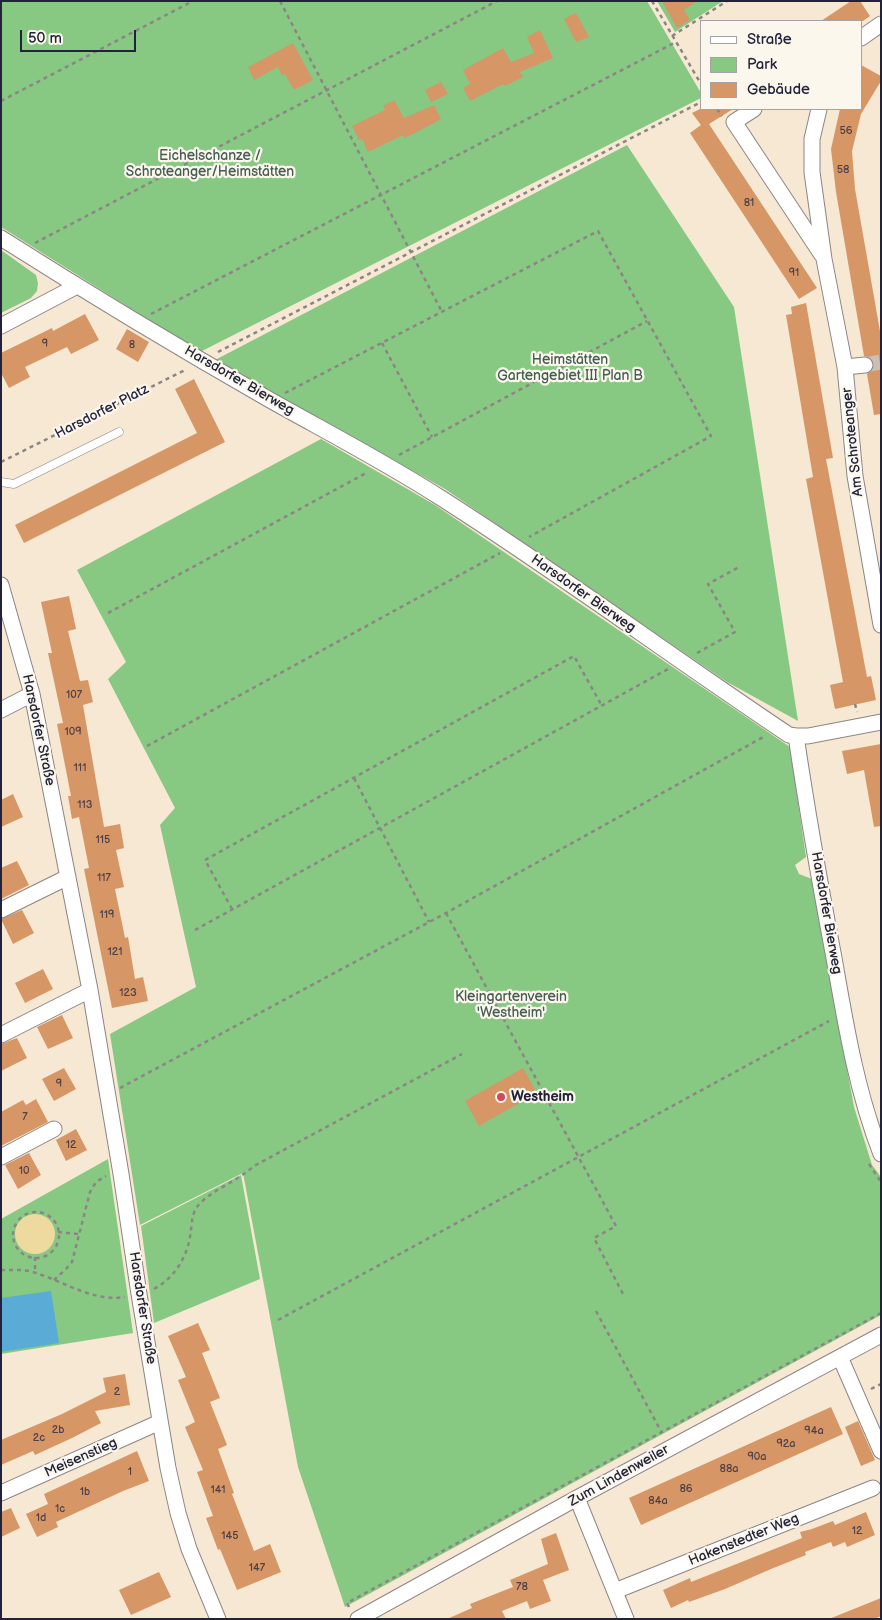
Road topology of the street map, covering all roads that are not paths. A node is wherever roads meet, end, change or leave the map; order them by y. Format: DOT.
graph roads {
  1 [pos="881,24"];
  2 [pos="862,37"];
  3 [pos="752,110"];
  4 [pos="818,110"];
  5 [pos="1,238"];
  6 [pos="824,259"];
  7 [pos="77,286"];
  8 [pos="1,326"];
  9 [pos="866,365"];
  10 [pos="846,367"];
  11 [pos="119,432"];
  12 [pos="1,482"];
  13 [pos="1,585"];
  14 [pos="881,625"];
  15 [pos="32,694"];
  16 [pos="1,710"];
  17 [pos="881,722"];
  18 [pos="796,736"];
  19 [pos="68,877"];
  20 [pos="1,910"];
  21 [pos="90,990"];
  22 [pos="1,1035"];
  23 [pos="54,1129"];
  24 [pos="881,1154"];
  25 [pos="1,1157"];
  26 [pos="881,1334"];
  27 [pos="840,1357"];
  28 [pos="160,1422"];
  29 [pos="881,1451"];
  30 [pos="873,1488"];
  31 [pos="1,1493"];
  32 [pos="577,1498"];
  33 [pos="615,1591"];
  34 [pos="218,1619"];
  35 [pos="358,1619"];
  36 [pos="626,1619"];
  1 -- 2 [label="street"];
  3 -- 6 [label="street, Am Schroteanger"];
  4 -- 6 [label="street, Am Schroteanger"];
  5 -- 7 [label="street, Harsdorfer Bierweg"];
  6 -- 10 [label="street, Am Schroteanger"];
  7 -- 8 [label="street"];
  7 -- 18 [label="street, Harsdorfer Bierweg"];
  9 -- 10 [label="street"];
  10 -- 14 [label="street, Am Schroteanger"];
  11 -- 12 [label="lane"];
  13 -- 15 [label="street, Harsdorfer Straße"];
  15 -- 16 [label="street"];
  15 -- 19 [label="street, Harsdorfer Straße"];
  17 -- 18 [label="street"];
  18 -- 24 [label="street, Harsdorfer Bierweg"];
  19 -- 20 [label="street"];
  19 -- 21 [label="street, Harsdorfer Straße"];
  21 -- 22 [label="street"];
  21 -- 28 [label="street, Harsdorfer Straße"];
  23 -- 25 [label="street"];
  26 -- 27 [label="street, Zum Lindenweiler"];
  27 -- 29 [label="street"];
  27 -- 32 [label="street, Zum Lindenweiler"];
  28 -- 31 [label="street, Meisenstieg"];
  28 -- 34 [label="street, Harsdorfer Straße"];
  30 -- 33 [label="street, Hakenstedter Weg"];
  32 -- 33 [label="street"];
  32 -- 35 [label="street, Zum Lindenweiler"];
  33 -- 36 [label="street"];
}
